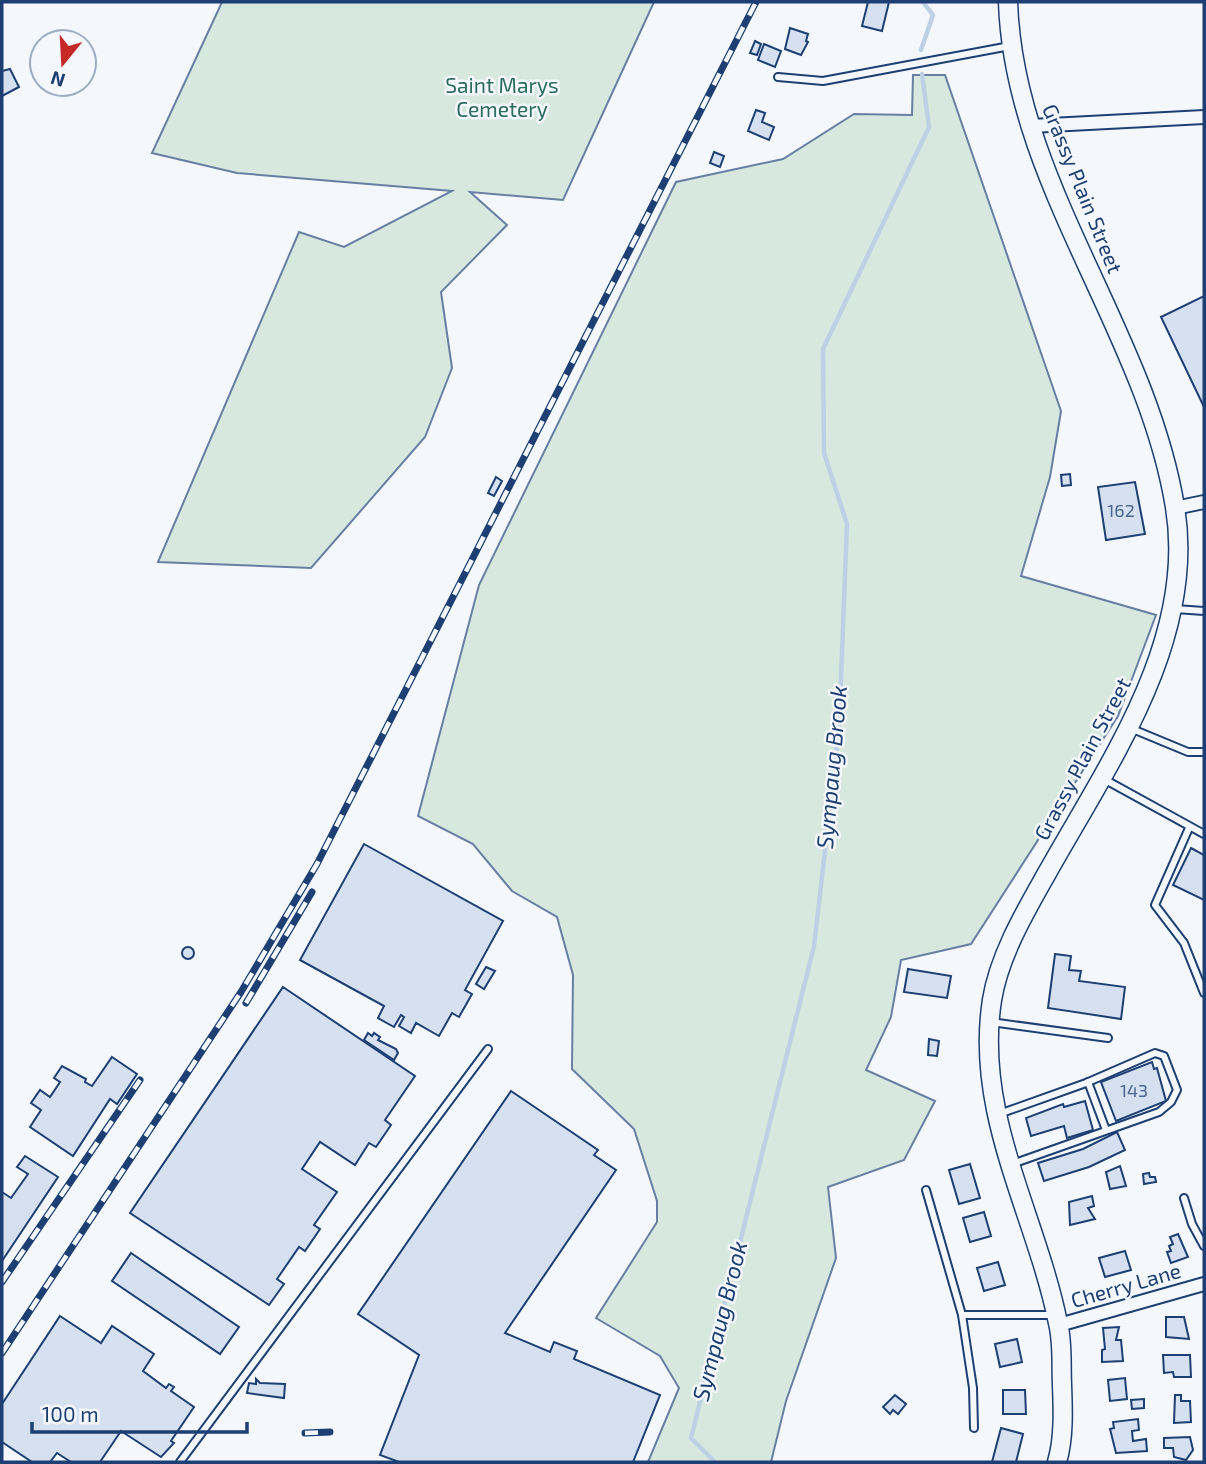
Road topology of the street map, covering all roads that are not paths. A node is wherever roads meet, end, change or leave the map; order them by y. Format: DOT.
graph roads {
  1 [pos="1008,2"];
  2 [pos="1010,46"];
  3 [pos="778,77"];
  4 [pos="1204,117"];
  5 [pos="1031,126"];
  6 [pos="1204,502"];
  7 [pos="1175,508"];
  8 [pos="1170,608"];
  9 [pos="1204,611"];
  10 [pos="1128,727"];
  11 [pos="1204,752"];
  12 [pos="1101,777"];
  13 [pos="1189,828"];
  14 [pos="1204,834"];
  15 [pos="1204,993"];
  16 [pos="989,1022"];
  17 [pos="1108,1038"];
  18 [pos="488,1049"];
  19 [pos="1088,1082"];
  20 [pos="996,1115"];
  21 [pos="1106,1130"];
  22 [pos="1010,1165"];
  23 [pos="926,1190"];
  24 [pos="1184,1198"];
  25 [pos="1204,1246"];
  26 [pos="1204,1284"];
  27 [pos="962,1315"];
  28 [pos="1057,1320"];
  29 [pos="974,1428"];
  30 [pos="180,1462"];
  31 [pos="1057,1462"];
  1 -- 2 [label="main road, Grassy Plain Street"];
  2 -- 3 [label="lane"];
  2 -- 5 [label="main road, Grassy Plain Street"];
  4 -- 5 [label="street"];
  5 -- 7 [label="main road, Grassy Plain Street"];
  6 -- 7 [label="street"];
  7 -- 8 [label="main road, Grassy Plain Street"];
  8 -- 9 [label="lane"];
  8 -- 10 [label="main road, Grassy Plain Street"];
  10 -- 11 [label="lane"];
  10 -- 12 [label="main road, Grassy Plain Street"];
  12 -- 13 [label="lane"];
  12 -- 16 [label="main road, Grassy Plain Street"];
  13 -- 14 [label="lane"];
  13 -- 15 [label="lane"];
  16 -- 17 [label="lane"];
  16 -- 20 [label="main road, Grassy Plain Street"];
  18 -- 30 [label="lane"];
  19 -- 20 [label="lane"];
  19 -- 21 [label="lane"];
  19 -- 21 [label="lane"];
  20 -- 22 [label="main road, Grassy Plain Street"];
  21 -- 22 [label="lane"];
  22 -- 28 [label="main road, Grassy Plain Street"];
  23 -- 27 [label="lane"];
  24 -- 25 [label="lane"];
  26 -- 28 [label="street, Cherry Lane"];
  27 -- 28 [label="lane"];
  27 -- 29 [label="lane"];
  28 -- 31 [label="main road, Grassy Plain Street"];
}
